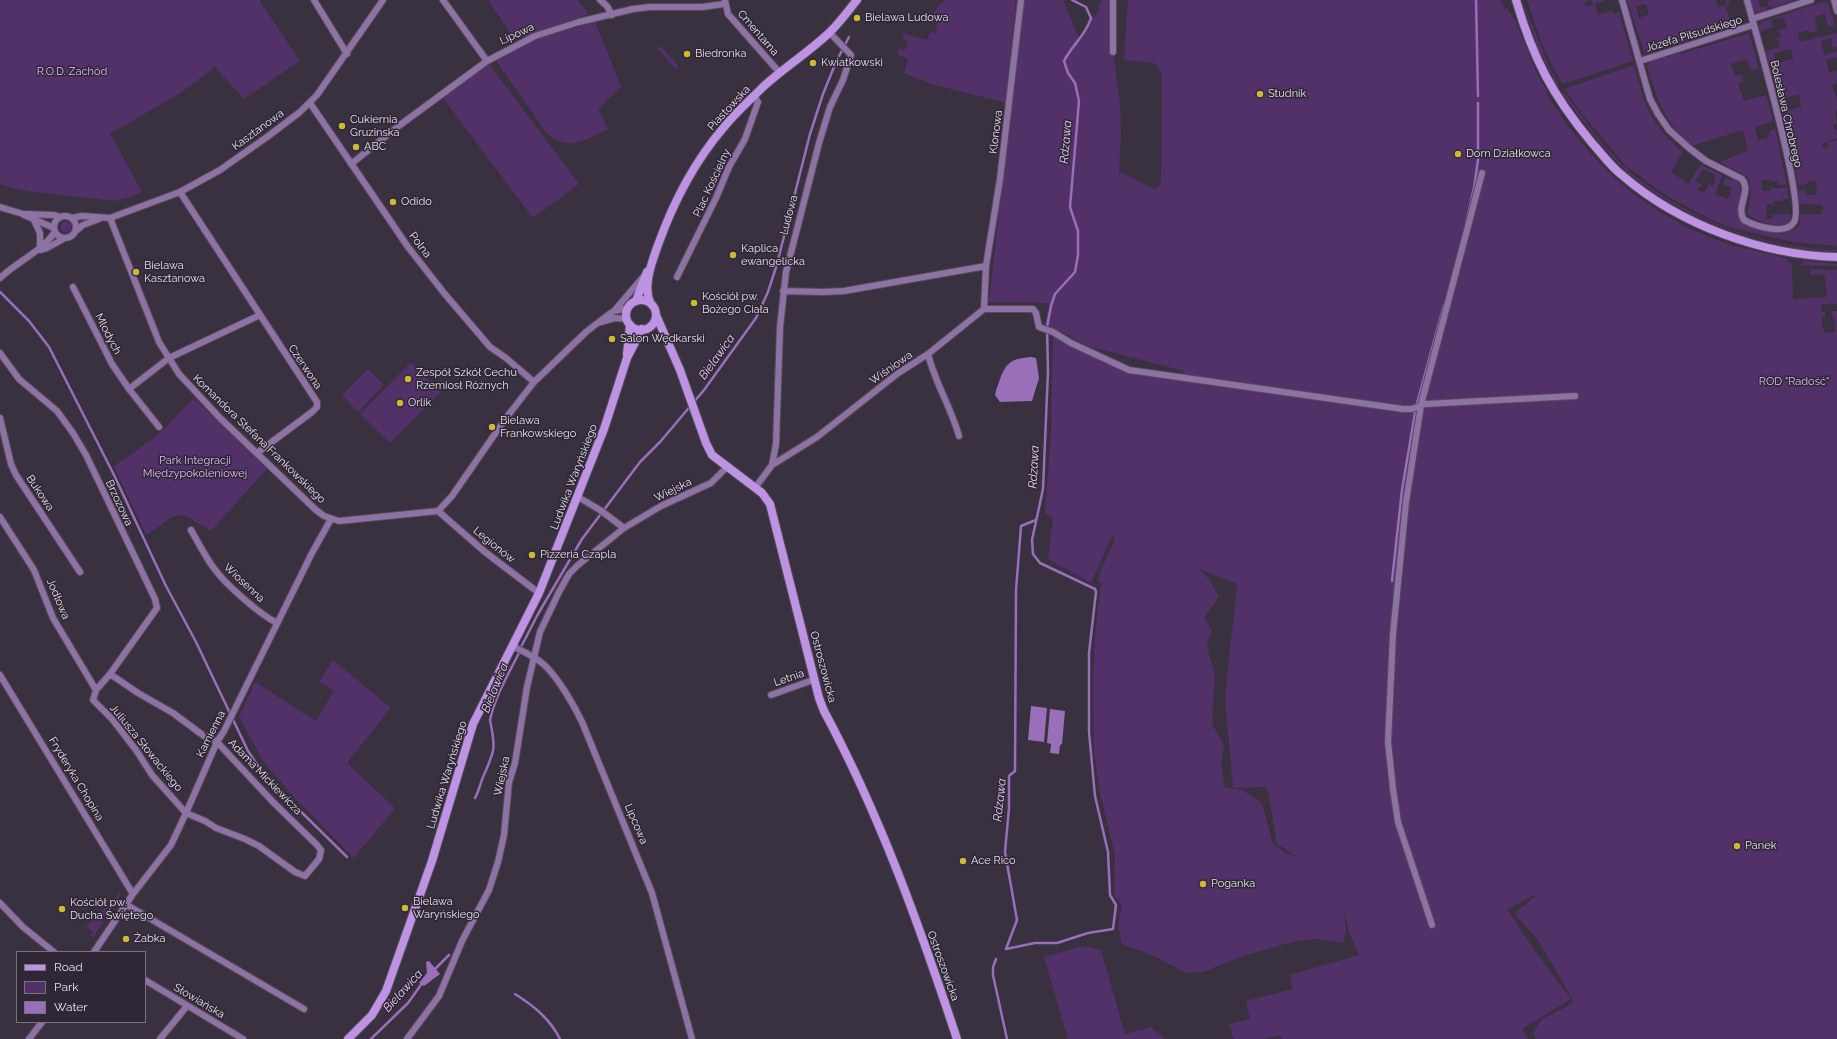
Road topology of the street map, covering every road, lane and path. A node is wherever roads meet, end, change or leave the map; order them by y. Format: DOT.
graph roads {
  1 [pos="314,0"];
  2 [pos="383,0"];
  3 [pos="443,0"];
  4 [pos="600,0"];
  5 [pos="857,0"];
  6 [pos="1021,0"];
  7 [pos="1113,0"];
  8 [pos="1516,0"];
  9 [pos="1622,0"];
  10 [pos="1747,0"];
  11 [pos="1811,0"];
  12 [pos="1834,0"];
  13 [pos="724,2"];
  14 [pos="1837,12"];
  15 [pos="612,15"];
  16 [pos="1752,22"];
  17 [pos="829,32"];
  18 [pos="1113,52"];
  19 [pos="347,54"];
  20 [pos="487,61"];
  21 [pos="1640,61"];
  22 [pos="780,73"];
  23 [pos="754,96"];
  24 [pos="310,103"];
  25 [pos="351,164"];
  26 [pos="1482,173"];
  27 [pos="180,192"];
  28 [pos="0,207"];
  29 [pos="23,214"];
  30 [pos="60,217"];
  31 [pos="72,218"];
  32 [pos="100,218"];
  33 [pos="110,218"];
  34 [pos="34,220"];
  35 [pos="55,230"];
  36 [pos="76,231"];
  37 [pos="65,238"];
  38 [pos="40,250"];
  39 [pos="1837,257"];
  40 [pos="653,259"];
  41 [pos="986,266"];
  42 [pos="645,274"];
  43 [pos="677,277"];
  44 [pos="0,278"];
  45 [pos="73,287"];
  46 [pos="783,291"];
  47 [pos="636,301"];
  48 [pos="651,304"];
  49 [pos="628,308"];
  50 [pos="984,309"];
  51 [pos="614,311"];
  52 [pos="260,315"];
  53 [pos="656,315"];
  54 [pos="599,322"];
  55 [pos="628,322"];
  56 [pos="644,329"];
  57 [pos="665,338"];
  58 [pos="0,353"];
  59 [pos="928,354"];
  60 [pos="169,358"];
  61 [pos="627,358"];
  62 [pos="534,382"];
  63 [pos="129,389"];
  64 [pos="1575,396"];
  65 [pos="1421,405"];
  66 [pos="0,418"];
  67 [pos="159,427"];
  68 [pos="959,436"];
  69 [pos="258,453"];
  70 [pos="772,465"];
  71 [pos="727,467"];
  72 [pos="755,488"];
  73 [pos="578,497"];
  74 [pos="438,511"];
  75 [pos="0,517"];
  76 [pos="331,519"];
  77 [pos="624,528"];
  78 [pos="191,530"];
  79 [pos="80,572"];
  80 [pos="539,593"];
  81 [pos="277,623"];
  82 [pos="518,649"];
  83 [pos="535,658"];
  84 [pos="110,674"];
  85 [pos="0,675"];
  86 [pos="813,680"];
  87 [pos="96,690"];
  88 [pos="771,694"];
  89 [pos="217,742"];
  90 [pos="186,813"];
  91 [pos="313,866"];
  92 [pos="133,894"];
  93 [pos="0,903"];
  94 [pos="127,904"];
  95 [pos="1432,925"];
  96 [pos="53,951"];
  97 [pos="97,951"];
  98 [pos="146,981"];
  99 [pos="187,1006"];
  100 [pos="304,1009"];
  101 [pos="41,1023"];
  102 [pos="29,1039"];
  103 [pos="160,1039"];
  104 [pos="243,1039"];
  105 [pos="348,1039"];
  106 [pos="407,1039"];
  107 [pos="692,1039"];
  108 [pos="957,1039"];
  1 -- 19 [label="street"];
  2 -- 19 [label="street, Kasztanowa"];
  3 -- 20 [label="street"];
  4 -- 15 [label="street"];
  5 -- 17 [label="main road, Piastowska"];
  6 -- 41 [label="street, Klonowa"];
  7 -- 18 [label="street"];
  8 -- 39 [label="main road"];
  9 -- 21 [label="street"];
  10 -- 16 [label="street, Bolesława Chrobrego"];
  11 -- 16 [label="street, Józefa Piłsudskiego"];
  12 -- 14 [label="street"];
  13 -- 15 [label="street, Lipowa"];
  13 -- 22 [label="street, Cmentarna"];
  15 -- 20 [label="street, Lipowa"];
  16 -- 21 [label="street, Józefa Piłsudskiego"];
  16 -- 21 [label="street, Bolesława Chrobrego"];
  17 -- 22 [label="main road, Piastowska"];
  17 -- 46 [label="street, Ludowa"];
  19 -- 24 [label="street, Kasztanowa"];
  20 -- 25 [label="street, Lipowa"];
  22 -- 23 [label="main road, Piastowska"];
  23 -- 40 [label="main road, Piastowska"];
  23 -- 43 [label="street, Plac Kościelny"];
  24 -- 25 [label="street, Polna"];
  24 -- 27 [label="street, Kasztanowa"];
  25 -- 62 [label="street, Polna"];
  26 -- 65 [label="street"];
  27 -- 33 [label="street, Kasztanowa"];
  27 -- 52 [label="street, Czerwona"];
  28 -- 29 [label="street"];
  29 -- 30 [label="street"];
  29 -- 34 [label="street"];
  30 -- 31 [label="street"];
  30 -- 35 [label="street"];
  31 -- 32 [label="street, Kasztanowa"];
  31 -- 36 [label="street"];
  32 -- 33 [label="street, Kasztanowa"];
  32 -- 36 [label="street, Kasztanowa"];
  33 -- 60 [label="street, Komandora Stefana Frankowskiego"];
  34 -- 35 [label="street"];
  34 -- 38 [label="street"];
  35 -- 37 [label="street"];
  35 -- 38 [label="street"];
  36 -- 37 [label="street"];
  37 -- 38 [label="street"];
  38 -- 44 [label="street"];
  40 -- 42 [label="main road, Piastowska"];
  40 -- 48 [label="main road, Piastowska"];
  41 -- 46 [label="street"];
  41 -- 50 [label="street, Klonowa"];
  42 -- 47 [label="main road, Piastowska"];
  42 -- 51 [label="street, Piastowska"];
  45 -- 63 [label="street, Młodych"];
  46 -- 70 [label="street, Ludowa"];
  47 -- 48 [label="main road"];
  47 -- 49 [label="main road"];
  48 -- 53 [label="main road"];
  49 -- 51 [label="street"];
  49 -- 55 [label="main road"];
  50 -- 59 [label="street, Wiśniowa"];
  50 -- 65 [label="street"];
  51 -- 54 [label="street"];
  52 -- 60 [label="street"];
  52 -- 69 [label="street, Czerwona"];
  53 -- 56 [label="main road"];
  53 -- 57 [label="main road, Ostroszowicka"];
  54 -- 55 [label="street"];
  54 -- 62 [label="street"];
  55 -- 56 [label="main road"];
  55 -- 61 [label="main road, Ludwika Waryńskiego"];
  56 -- 57 [label="main road"];
  56 -- 61 [label="main road, Ludwika Waryńskiego"];
  57 -- 71 [label="main road, Ostroszowicka"];
  58 -- 84 [label="street, Brzozowa"];
  59 -- 68 [label="street"];
  59 -- 70 [label="street, Wiśniowa"];
  60 -- 63 [label="street"];
  60 -- 69 [label="street, Komandora Stefana Frankowskiego"];
  61 -- 73 [label="main road, Ludwika Waryńskiego"];
  62 -- 74 [label="street"];
  63 -- 67 [label="street, Młodych"];
  64 -- 65 [label="street"];
  65 -- 95 [label="street"];
  66 -- 79 [label="street, Bukowa"];
  69 -- 76 [label="street, Komandora Stefana Frankowskiego"];
  70 -- 72 [label="street, Wiśniowa"];
  71 -- 72 [label="main road, Ostroszowicka"];
  71 -- 77 [label="street, Wiejska"];
  72 -- 86 [label="main road, Ostroszowicka"];
  73 -- 77 [label="street"];
  73 -- 80 [label="main road, Ludwika Waryńskiego"];
  74 -- 76 [label="street, Komandora Stefana Frankowskiego"];
  74 -- 80 [label="street, Legionów"];
  75 -- 87 [label="street, Jodłowa"];
  76 -- 81 [label="street, Kamienna"];
  77 -- 83 [label="street, Wiejska"];
  78 -- 81 [label="street, Wiosenna"];
  80 -- 82 [label="main road, Ludwika Waryńskiego"];
  81 -- 89 [label="street, Kamienna"];
  82 -- 83 [label="street, Lipcowa"];
  82 -- 105 [label="main road, Ludwika Waryńskiego"];
  83 -- 106 [label="street, Wiejska"];
  83 -- 107 [label="street, Lipcowa"];
  84 -- 87 [label="street"];
  84 -- 89 [label="street, Adama Mickiewicza"];
  85 -- 92 [label="street, Fryderyka Chopina"];
  86 -- 88 [label="street, Letnia"];
  86 -- 108 [label="main road, Ostroszowicka"];
  87 -- 90 [label="street, Juliusza Słowackiego"];
  89 -- 90 [label="street, Kamienna"];
  89 -- 91 [label="street, Adama Mickiewicza"];
  90 -- 91 [label="street, Juliusza Słowackiego"];
  90 -- 92 [label="street, Kamienna"];
  92 -- 94 [label="street, Kamienna"];
  93 -- 96 [label="street"];
  94 -- 97 [label="street, Kamienna"];
  94 -- 100 [label="street"];
  98 -- 99 [label="street, Słowiańska"];
  99 -- 103 [label="street"];
  99 -- 104 [label="street, Słowiańska"];
  101 -- 102 [label="street"];
}
